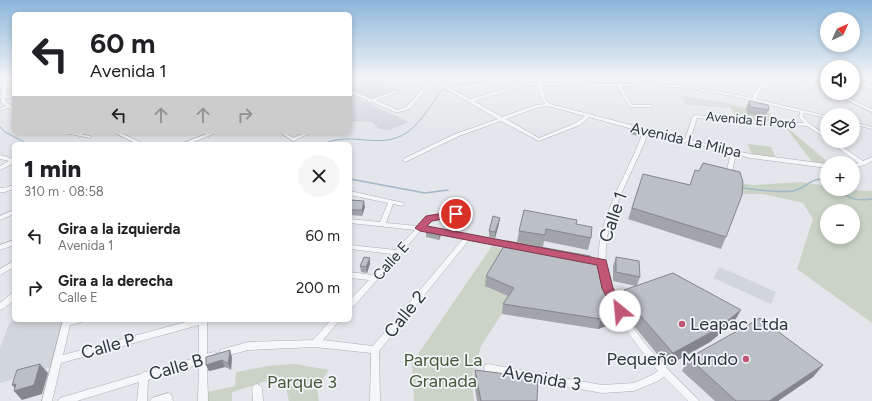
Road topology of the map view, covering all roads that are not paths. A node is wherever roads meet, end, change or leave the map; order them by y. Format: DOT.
graph roads {
  1 [pos="2,97"];
  2 [pos="361,97"];
  3 [pos="382,97"];
  4 [pos="418,97"];
  5 [pos="463,97"];
  6 [pos="483,97"];
  7 [pos="625,97"];
  8 [pos="741,97"];
  9 [pos="543,99"];
  10 [pos="754,99"];
  11 [pos="849,100"];
  12 [pos="370,101"];
  13 [pos="470,101"];
  14 [pos="548,105"];
  15 [pos="8,106"];
  16 [pos="538,106"];
  17 [pos="652,106"];
  18 [pos="0,109"];
  19 [pos="12,109"];
  20 [pos="802,111"];
  21 [pos="872,111"];
  22 [pos="820,115"];
  23 [pos="588,116"];
  24 [pos="502,119"];
  25 [pos="808,125"];
  26 [pos="860,125"];
  27 [pos="872,128"];
  28 [pos="646,131"];
  29 [pos="820,133"];
  30 [pos="75,134"];
  31 [pos="118,134"];
  32 [pos="210,134"];
  33 [pos="284,134"];
  34 [pos="306,134"];
  35 [pos="90,137"];
  36 [pos="687,141"];
  37 [pos="136,142"];
  38 [pos="188,142"];
  39 [pos="840,148"];
  40 [pos="734,152"];
  41 [pos="0,156"];
  42 [pos="872,159"];
  43 [pos="12,160"];
  44 [pos="405,160"];
  45 [pos="12,162"];
  46 [pos="863,164"];
  47 [pos="820,165"];
  48 [pos="860,165"];
  49 [pos="0,168"];
  50 [pos="728,177"];
  51 [pos="12,187"];
  52 [pos="0,190"];
  53 [pos="352,193"];
  54 [pos="391,202"];
  55 [pos="402,204"];
  56 [pos="12,213"];
  57 [pos="456,214"];
  58 [pos="0,218"];
  59 [pos="352,221"];
  60 [pos="383,223"];
  61 [pos="420,228"];
  62 [pos="467,238"];
  63 [pos="12,243"];
  64 [pos="352,247"];
  65 [pos="519,247"];
  66 [pos="0,248"];
  67 [pos="399,253"];
  68 [pos="12,265"];
  69 [pos="0,272"];
  70 [pos="352,275"];
  71 [pos="376,278"];
  72 [pos="12,298"];
  73 [pos="352,303"];
  74 [pos="0,307"];
  75 [pos="67,322"];
  76 [pos="197,322"];
  77 [pos="204,322"];
  78 [pos="334,322"];
  79 [pos="315,343"];
  80 [pos="375,350"];
  81 [pos="204,359"];
  82 [pos="57,360"];
  83 [pos="488,368"];
  84 [pos="664,372"];
  85 [pos="144,376"];
  86 [pos="258,388"];
  87 [pos="88,397"];
  88 [pos="47,401"];
  89 [pos="63,401"];
  90 [pos="142,401"];
  91 [pos="155,401"];
  92 [pos="168,401"];
  93 [pos="203,401"];
  94 [pos="258,401"];
  95 [pos="375,401"];
  96 [pos="694,401"];
  1 -- 15 [label="street"];
  2 -- 12 [label="street"];
  3 -- 12 [label="street"];
  4 -- 12 [label="street"];
  5 -- 13 [label="street"];
  6 -- 13 [label="street"];
  7 -- 17 [label="street"];
  8 -- 10 [label="street"];
  9 -- 14 [label="street"];
  9 -- 16 [label="street"];
  10 -- 20 [label="street"];
  11 -- 21 [label="street"];
  13 -- 24 [label="street"];
  14 -- 16 [label="street"];
  14 -- 23 [label="street, Avenida La Milpa"];
  15 -- 18 [label="street"];
  15 -- 19 [label="street"];
  16 -- 24 [label="street"];
  20 -- 22 [label="street"];
  20 -- 25 [label="street"];
  23 -- 24 [label="street"];
  23 -- 28 [label="street, Avenida La Milpa"];
  24 -- 44 [label="street"];
  25 -- 29 [label="street"];
  25 -- 36 [label="street, Avenida El Poró"];
  26 -- 27 [label="street"];
  28 -- 36 [label="street, Avenida La Milpa"];
  28 -- 84 [label="street, Calle 1"];
  30 -- 35 [label="street"];
  31 -- 37 [label="street"];
  32 -- 38 [label="street"];
  33 -- 34 [label="street"];
  36 -- 40 [label="street, Avenida La Milpa"];
  39 -- 46 [label="street"];
  40 -- 47 [label="street, Avenida La Milpa"];
  40 -- 50 [label="street"];
  41 -- 43 [label="street"];
  42 -- 46 [label="street"];
  45 -- 49 [label="street"];
  46 -- 48 [label="street"];
  51 -- 52 [label="street"];
  53 -- 54 [label="street"];
  54 -- 55 [label="street"];
  54 -- 60 [label="street"];
  56 -- 58 [label="street"];
  57 -- 61 [label="street, Calle E"];
  59 -- 60 [label="street"];
  60 -- 61 [label="street"];
  61 -- 62 [label="street"];
  61 -- 67 [label="street, Calle E"];
  62 -- 65 [label="street"];
  62 -- 80 [label="street, Calle 2"];
  63 -- 66 [label="street"];
  64 -- 67 [label="street"];
  67 -- 71 [label="street, Calle E"];
  68 -- 69 [label="street"];
  70 -- 71 [label="street"];
  71 -- 73 [label="street, Calle E"];
  72 -- 74 [label="street"];
  75 -- 82 [label="street"];
  76 -- 82 [label="street, Calle P"];
  77 -- 81 [label="street"];
  78 -- 79 [label="street"];
  79 -- 80 [label="street, Calle B"];
  79 -- 81 [label="street, Calle B"];
  80 -- 95 [label="street, Calle 2"];
  81 -- 85 [label="street, Calle B"];
  81 -- 93 [label="street"];
  82 -- 88 [label="street"];
  83 -- 84 [label="street, Avenida 3"];
  84 -- 96 [label="street, Calle 1"];
  85 -- 87 [label="street, Calle B"];
  85 -- 90 [label="street"];
  86 -- 94 [label="street"];
  87 -- 89 [label="street, Calle B"];
  91 -- 92 [label="street"];
}
